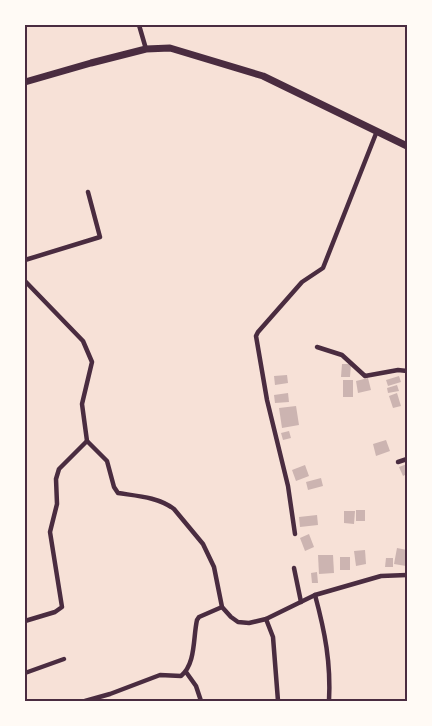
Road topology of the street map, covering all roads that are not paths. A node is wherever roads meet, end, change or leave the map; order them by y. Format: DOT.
graph roads {
  1 [pos="139,25"];
  2 [pos="146,49"];
  3 [pos="25,82"];
  4 [pos="377,131"];
  5 [pos="407,146"];
  6 [pos="88,192"];
  7 [pos="25,260"];
  8 [pos="25,281"];
  9 [pos="317,347"];
  10 [pos="407,371"];
  11 [pos="87,440"];
  12 [pos="407,459"];
  13 [pos="398,462"];
  14 [pos="295,534"];
  15 [pos="294,568"];
  16 [pos="407,575"];
  17 [pos="315,595"];
  18 [pos="301,602"];
  19 [pos="222,607"];
  20 [pos="266,619"];
  21 [pos="25,621"];
  22 [pos="64,659"];
  23 [pos="186,672"];
  24 [pos="25,673"];
  25 [pos="85,701"];
  26 [pos="202,701"];
  27 [pos="278,701"];
  28 [pos="329,701"];
  1 -- 2 [label="street"];
  2 -- 3 [label="main road"];
  2 -- 4 [label="main road"];
  4 -- 5 [label="main road"];
  4 -- 14 [label="street"];
  6 -- 7 [label="street"];
  8 -- 11 [label="street"];
  9 -- 10 [label="street"];
  11 -- 19 [label="street"];
  11 -- 21 [label="street"];
  12 -- 13 [label="street"];
  15 -- 18 [label="street"];
  16 -- 17 [label="street"];
  17 -- 18 [label="street"];
  17 -- 28 [label="street"];
  18 -- 20 [label="street"];
  19 -- 20 [label="street"];
  19 -- 23 [label="street"];
  20 -- 27 [label="street"];
  22 -- 24 [label="street"];
  23 -- 25 [label="street"];
  23 -- 26 [label="street"];
}
